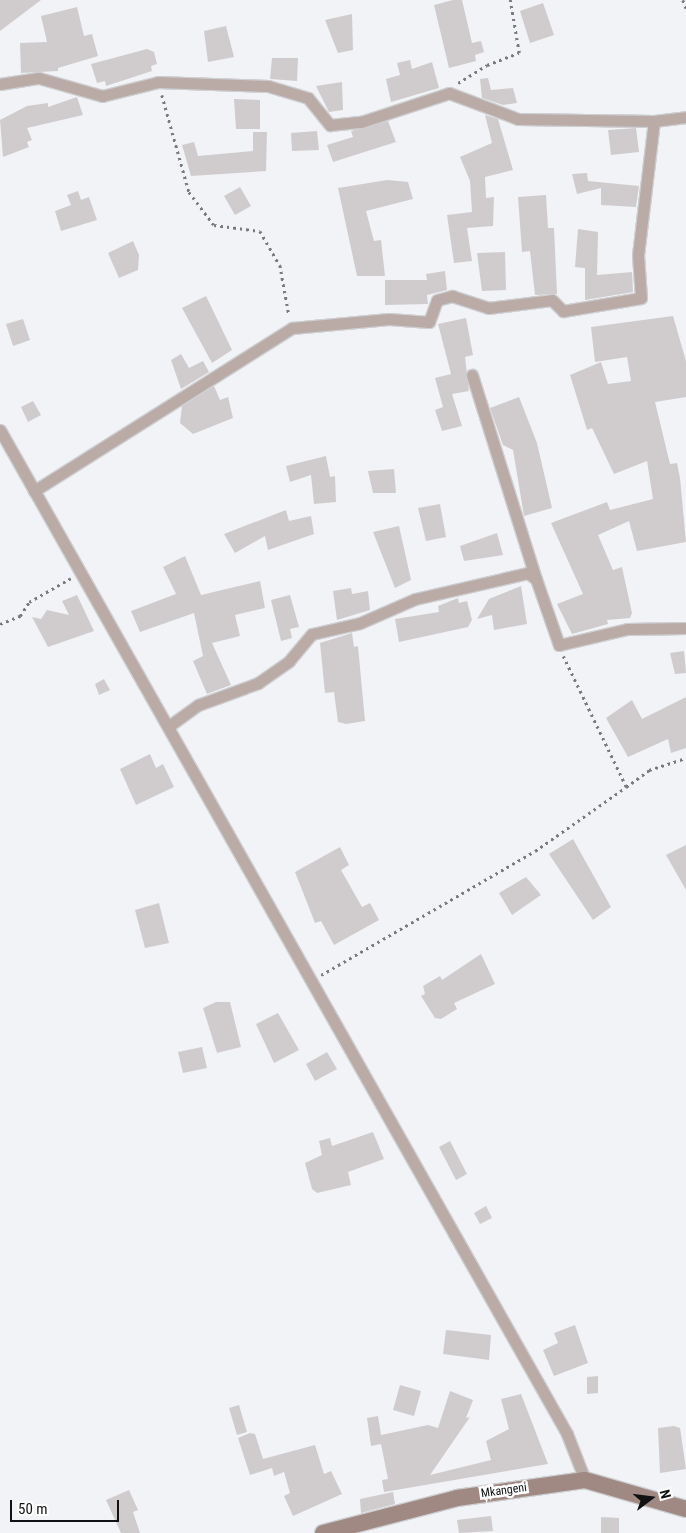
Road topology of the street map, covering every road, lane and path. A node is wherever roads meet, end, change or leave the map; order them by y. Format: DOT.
graph roads {
  1 [pos="510,0"];
  2 [pos="684,0"];
  3 [pos="686,8"];
  4 [pos="158,82"];
  5 [pos="0,84"];
  6 [pos="449,94"];
  7 [pos="686,117"];
  8 [pos="654,121"];
  9 [pos="292,328"];
  10 [pos="472,375"];
  11 [pos="0,430"];
  12 [pos="34,491"];
  13 [pos="80,574"];
  14 [pos="536,579"];
  15 [pos="0,624"];
  16 [pos="686,628"];
  17 [pos="559,645"];
  18 [pos="169,726"];
  19 [pos="686,758"];
  20 [pos="626,787"];
  21 [pos="311,980"];
  22 [pos="585,1480"];
  23 [pos="686,1510"];
  24 [pos="323,1533"];
  1 -- 6 [label="path"];
  2 -- 3 [label="path"];
  4 -- 5 [label="street"];
  4 -- 6 [label="street"];
  4 -- 9 [label="path"];
  6 -- 8 [label="street"];
  7 -- 8 [label="street"];
  8 -- 9 [label="street"];
  9 -- 12 [label="street"];
  10 -- 14 [label="street"];
  11 -- 12 [label="street"];
  12 -- 13 [label="street"];
  13 -- 15 [label="path"];
  13 -- 18 [label="street"];
  14 -- 17 [label="street"];
  14 -- 18 [label="street"];
  16 -- 17 [label="street"];
  17 -- 20 [label="path"];
  18 -- 21 [label="street"];
  19 -- 20 [label="path"];
  20 -- 21 [label="path"];
  21 -- 22 [label="street"];
  22 -- 23 [label="street, Mkangeni"];
  22 -- 24 [label="street, Mkangeni"];
}
